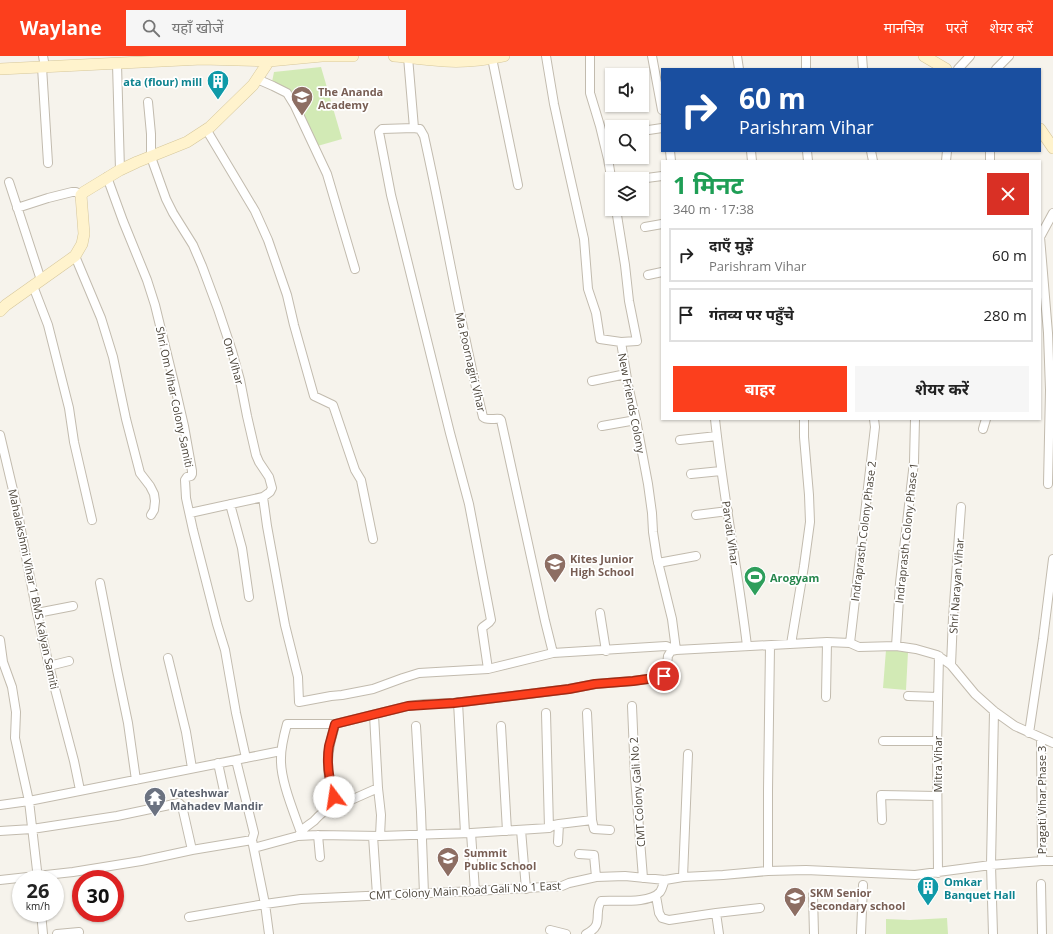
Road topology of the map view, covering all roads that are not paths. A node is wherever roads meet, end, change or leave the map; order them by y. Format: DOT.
graph roads {
  1 [pos="353,56"];
  2 [pos="394,56"];
  3 [pos="504,56"];
  4 [pos="546,56"];
  5 [pos="590,56"];
  6 [pos="652,56"];
  7 [pos="737,56"];
  8 [pos="806,56"];
  9 [pos="862,56"];
  10 [pos="924,56"];
  11 [pos="970,56"];
  12 [pos="1009,56"];
  13 [pos="299,57"];
  14 [pos="413,57"];
  15 [pos="202,58"];
  16 [pos="247,58"];
  17 [pos="450,58"];
  18 [pos="487,58"];
  19 [pos="140,59"];
  20 [pos="89,61"];
  21 [pos="269,61"];
  22 [pos="43,63"];
  23 [pos="117,64"];
  24 [pos="739,68"];
  25 [pos="806,68"];
  26 [pos="863,68"];
  27 [pos="943,68"];
  28 [pos="959,68"];
  29 [pos="997,68"];
  30 [pos="0,69"];
  31 [pos="257,79"];
  32 [pos="148,102"];
  33 [pos="661,105"];
  34 [pos="414,128"];
  35 [pos="661,128"];
  36 [pos="206,129"];
  37 [pos="649,130"];
  38 [pos="1041,130"];
  39 [pos="1053,148"];
  40 [pos="151,156"];
  41 [pos="48,163"];
  42 [pos="120,170"];
  43 [pos="610,172"];
  44 [pos="661,176"];
  45 [pos="107,177"];
  46 [pos="649,178"];
  47 [pos="8,182"];
  48 [pos="518,184"];
  49 [pos="81,195"];
  50 [pos="17,208"];
  51 [pos="1053,213"];
  52 [pos="617,216"];
  53 [pos="661,224"];
  54 [pos="645,227"];
  55 [pos="1041,234"];
  56 [pos="1041,248"];
  57 [pos="75,256"];
  58 [pos="355,268"];
  59 [pos="661,272"];
  60 [pos="648,275"];
  61 [pos="37,283"];
  62 [pos="0,310"];
  63 [pos="620,342"];
  64 [pos="626,374"];
  65 [pos="592,381"];
  66 [pos="636,420"];
  67 [pos="715,420"];
  68 [pos="804,420"];
  69 [pos="874,420"];
  70 [pos="915,420"];
  71 [pos="986,420"];
  72 [pos="602,426"];
  73 [pos="983,429"];
  74 [pos="0,435"];
  75 [pos="717,436"];
  76 [pos="680,440"];
  77 [pos="722,471"];
  78 [pos="691,474"];
  79 [pos="1048,484"];
  80 [pos="263,497"];
  81 [pos="230,504"];
  82 [pos="961,507"];
  83 [pos="728,511"];
  84 [pos="190,513"];
  85 [pos="151,514"];
  86 [pos="696,515"];
  87 [pos="92,520"];
  88 [pos="373,539"];
  89 [pos="696,556"];
  90 [pos="1053,559"];
  91 [pos="658,563"];
  92 [pos="100,583"];
  93 [pos="249,597"];
  94 [pos="73,606"];
  95 [pos="37,613"];
  96 [pos="600,613"];
  97 [pos="0,640"];
  98 [pos="827,642"];
  99 [pos="850,643"];
  100 [pos="791,644"];
  101 [pos="747,646"];
  102 [pos="770,646"];
  103 [pos="896,646"];
  104 [pos="676,650"];
  105 [pos="606,651"];
  106 [pos="553,653"];
  107 [pos="939,656"];
  108 [pos="168,658"];
  109 [pos="69,661"];
  110 [pos="951,665"];
  111 [pos="49,666"];
  112 [pos="488,669"];
  113 [pos="908,696"];
  114 [pos="826,697"];
  115 [pos="938,697"];
  116 [pos="458,702"];
  117 [pos="632,706"];
  118 [pos="994,711"];
  119 [pos="546,713"];
  120 [pos="587,713"];
  121 [pos="374,715"];
  122 [pos="335,724"];
  123 [pos="416,726"];
  124 [pos="501,726"];
  125 [pos="1029,733"];
  126 [pos="1041,738"];
  127 [pos="883,741"];
  128 [pos="937,741"];
  129 [pos="1053,743"];
  130 [pos="281,751"];
  131 [pos="688,754"];
  132 [pos="246,758"];
  133 [pos="236,760"];
  134 [pos="218,763"];
  135 [pos="192,768"];
  136 [pos="136,780"];
  137 [pos="378,788"];
  138 [pos="80,790"];
  139 [pos="224,791"];
  140 [pos="937,796"];
  141 [pos="29,801"];
  142 [pos="0,805"];
  143 [pos="336,806"];
  144 [pos="592,820"];
  145 [pos="882,820"];
  146 [pos="559,824"];
  147 [pos="549,828"];
  148 [pos="32,829"];
  149 [pos="521,830"];
  150 [pos="610,830"];
  151 [pos="0,831"];
  152 [pos="508,831"];
  153 [pos="299,833"];
  154 [pos="468,833"];
  155 [pos="422,834"];
  156 [pos="318,835"];
  157 [pos="377,836"];
  158 [pos="558,842"];
  159 [pos="253,844"];
  160 [pos="192,850"];
  161 [pos="580,854"];
  162 [pos="320,857"];
  163 [pos="1042,861"];
  164 [pos="1053,861"];
  165 [pos="991,865"];
  166 [pos="37,870"];
  167 [pos="768,871"];
  168 [pos="938,873"];
  169 [pos="64,874"];
  170 [pos="596,877"];
  171 [pos="683,877"];
  172 [pos="643,878"];
  173 [pos="12,879"];
  174 [pos="0,880"];
  175 [pos="665,880"];
  176 [pos="1041,884"];
  177 [pos="863,885"];
  178 [pos="526,889"];
  179 [pos="475,891"];
  180 [pos="424,894"];
  181 [pos="376,895"];
  182 [pos="813,895"];
  183 [pos="656,896"];
  184 [pos="264,904"];
  185 [pos="760,908"];
  186 [pos="716,913"];
  187 [pos="190,917"];
  188 [pos="42,922"];
  189 [pos="550,930"];
  190 [pos="79,932"];
  191 [pos="43,934"];
  192 [pos="57,934"];
  193 [pos="269,934"];
  194 [pos="566,934"];
  195 [pos="586,934"];
  196 [pos="719,934"];
  197 [pos="814,934"];
  198 [pos="861,934"];
  199 [pos="993,934"];
  200 [pos="1042,934"];
  1 -- 13 [label="street"];
  2 -- 14 [label="street"];
  3 -- 18 [label="street"];
  4 -- 63 [label="street, New Friends Colony"];
  5 -- 43 [label="street"];
  6 -- 33 [label="street"];
  7 -- 24 [label="street"];
  8 -- 25 [label="street"];
  9 -- 26 [label="street"];
  10 -- 27 [label="street"];
  11 -- 28 [label="street"];
  12 -- 29 [label="street"];
  13 -- 21 [label="street"];
  14 -- 17 [label="street"];
  14 -- 34 [label="street"];
  15 -- 16 [label="street"];
  15 -- 19 [label="street"];
  16 -- 21 [label="street"];
  17 -- 18 [label="street"];
  18 -- 48 [label="street"];
  19 -- 23 [label="street"];
  20 -- 22 [label="street"];
  20 -- 23 [label="street"];
  21 -- 31 [label="street"];
  22 -- 30 [label="street"];
  22 -- 41 [label="street"];
  23 -- 42 [label="street"];
  31 -- 36 [label="street"];
  31 -- 58 [label="street"];
  32 -- 40 [label="street"];
  34 -- 106 [label="street, Ma Poornagiri Vihar"];
  34 -- 112 [label="street"];
  35 -- 37 [label="street"];
  36 -- 40 [label="street"];
  36 -- 88 [label="street"];
  38 -- 39 [label="street"];
  40 -- 42 [label="street"];
  40 -- 80 [label="street, Om Vihar"];
  42 -- 45 [label="street"];
  44 -- 46 [label="street"];
  45 -- 49 [label="street"];
  45 -- 84 [label="street, Shri Om Vihar Colony Samiti"];
  47 -- 50 [label="street"];
  49 -- 50 [label="street"];
  49 -- 57 [label="street"];
  50 -- 61 [label="street"];
  51 -- 55 [label="street"];
  52 -- 63 [label="street"];
  53 -- 54 [label="street"];
  56 -- 79 [label="street"];
  57 -- 61 [label="street"];
  57 -- 85 [label="street"];
  59 -- 60 [label="street"];
  61 -- 62 [label="street"];
  61 -- 87 [label="street"];
  63 -- 64 [label="street, New Friends Colony"];
  64 -- 65 [label="street"];
  64 -- 66 [label="street, New Friends Colony"];
  66 -- 72 [label="street"];
  66 -- 91 [label="street, New Friends Colony"];
  67 -- 75 [label="street, Parvati Vihar"];
  68 -- 100 [label="street"];
  69 -- 99 [label="street, Indraprasth Colony Phase 2"];
  70 -- 103 [label="street, Indraprasth Colony Phase 1"];
  71 -- 73 [label="street"];
  74 -- 95 [label="street, Mahalakshmi Vihar 1 BMS Kalyan Samiti"];
  75 -- 76 [label="street"];
  75 -- 77 [label="street, Parvati Vihar"];
  77 -- 78 [label="street"];
  77 -- 83 [label="street, Parvati Vihar"];
  80 -- 81 [label="street"];
  80 -- 112 [label="street"];
  81 -- 84 [label="street"];
  81 -- 93 [label="street"];
  82 -- 110 [label="street, Shri Narayan Vihar"];
  83 -- 86 [label="street"];
  83 -- 101 [label="street, Parvati Vihar"];
  84 -- 132 [label="street, Shri Om Vihar Colony Samiti"];
  89 -- 91 [label="street"];
  90 -- 125 [label="street"];
  91 -- 104 [label="street, New Friends Colony"];
  92 -- 136 [label="street"];
  94 -- 95 [label="street"];
  95 -- 111 [label="street, Mahalakshmi Vihar 1 BMS Kalyan Samiti"];
  96 -- 105 [label="street"];
  97 -- 141 [label="street"];
  98 -- 99 [label="street"];
  98 -- 100 [label="street"];
  98 -- 114 [label="street"];
  99 -- 103 [label="street"];
  100 -- 102 [label="street"];
  101 -- 102 [label="street"];
  101 -- 104 [label="street"];
  102 -- 167 [label="street"];
  103 -- 107 [label="street"];
  104 -- 105 [label="street"];
  104 -- 116 [label="street"];
  105 -- 106 [label="street"];
  106 -- 112 [label="street"];
  107 -- 110 [label="street"];
  107 -- 115 [label="street, Mitra Vihar"];
  108 -- 135 [label="street"];
  109 -- 111 [label="street"];
  110 -- 118 [label="street"];
  111 -- 138 [label="street, Mahalakshmi Vihar 1 BMS Kalyan Samiti"];
  113 -- 115 [label="street"];
  115 -- 128 [label="street, Mitra Vihar"];
  116 -- 121 [label="street"];
  116 -- 154 [label="street"];
  117 -- 172 [label="street, CMT Colony Gali No 2"];
  118 -- 125 [label="street"];
  118 -- 165 [label="street"];
  119 -- 147 [label="street"];
  120 -- 144 [label="street"];
  121 -- 122 [label="street"];
  121 -- 137 [label="street"];
  122 -- 130 [label="street"];
  122 -- 143 [label="street"];
  123 -- 155 [label="street"];
  124 -- 152 [label="street"];
  125 -- 126 [label="street"];
  126 -- 129 [label="street"];
  126 -- 163 [label="street, Pragati Vihar Phase 3"];
  127 -- 128 [label="street"];
  128 -- 140 [label="street, Mitra Vihar"];
  130 -- 132 [label="street"];
  130 -- 153 [label="street"];
  131 -- 171 [label="street"];
  132 -- 133 [label="street"];
  133 -- 134 [label="street"];
  133 -- 159 [label="street"];
  134 -- 135 [label="street"];
  134 -- 139 [label="street"];
  135 -- 136 [label="street"];
  136 -- 138 [label="street"];
  137 -- 143 [label="street"];
  137 -- 157 [label="street"];
  138 -- 141 [label="street"];
  140 -- 145 [label="street"];
  140 -- 168 [label="street, Mitra Vihar"];
  141 -- 142 [label="street"];
  141 -- 148 [label="street"];
  143 -- 153 [label="street"];
  144 -- 146 [label="street"];
  144 -- 150 [label="street"];
  146 -- 147 [label="street"];
  146 -- 158 [label="street"];
  147 -- 149 [label="street"];
  148 -- 151 [label="street"];
  148 -- 160 [label="street"];
  148 -- 166 [label="street"];
  149 -- 152 [label="street"];
  149 -- 178 [label="street"];
  152 -- 154 [label="street"];
  153 -- 156 [label="street"];
  153 -- 159 [label="street"];
  154 -- 155 [label="street"];
  154 -- 179 [label="street"];
  155 -- 157 [label="street"];
  155 -- 180 [label="street"];
  156 -- 157 [label="street"];
  156 -- 162 [label="street"];
  157 -- 181 [label="street"];
  159 -- 160 [label="street"];
  159 -- 184 [label="street"];
  160 -- 169 [label="street"];
  161 -- 170 [label="street"];
  163 -- 164 [label="street, CMT Colony Main Road Gali No 1 East"];
  163 -- 165 [label="street, CMT Colony Main Road Gali No 1 East"];
  165 -- 168 [label="street, CMT Colony Main Road Gali No 1 East"];
  165 -- 199 [label="street"];
  167 -- 168 [label="street, CMT Colony Main Road Gali No 1 East"];
  167 -- 171 [label="street, CMT Colony Main Road Gali No 1 East"];
  170 -- 172 [label="street, CMT Colony Main Road Gali No 1 East"];
  170 -- 178 [label="street, CMT Colony Main Road Gali No 1 East"];
  171 -- 175 [label="street, CMT Colony Main Road Gali No 1 East"];
  172 -- 175 [label="street, CMT Colony Main Road Gali No 1 East"];
  173 -- 174 [label="street"];
  175 -- 183 [label="street"];
  176 -- 200 [label="street"];
  177 -- 198 [label="street"];
  178 -- 179 [label="street, CMT Colony Main Road Gali No 1 East"];
  179 -- 180 [label="street, CMT Colony Main Road Gali No 1 East"];
  180 -- 181 [label="street, CMT Colony Main Road Gali No 1 East"];
  181 -- 184 [label="street, CMT Colony Main Road Gali No 1 East"];
  182 -- 197 [label="street"];
  183 -- 186 [label="street"];
  183 -- 195 [label="street"];
  184 -- 187 [label="street, CMT Colony Main Road Gali No 1 East"];
  184 -- 193 [label="street"];
  185 -- 186 [label="street"];
  186 -- 196 [label="street"];
  188 -- 191 [label="street"];
  189 -- 194 [label="street"];
  190 -- 192 [label="street"];
}
